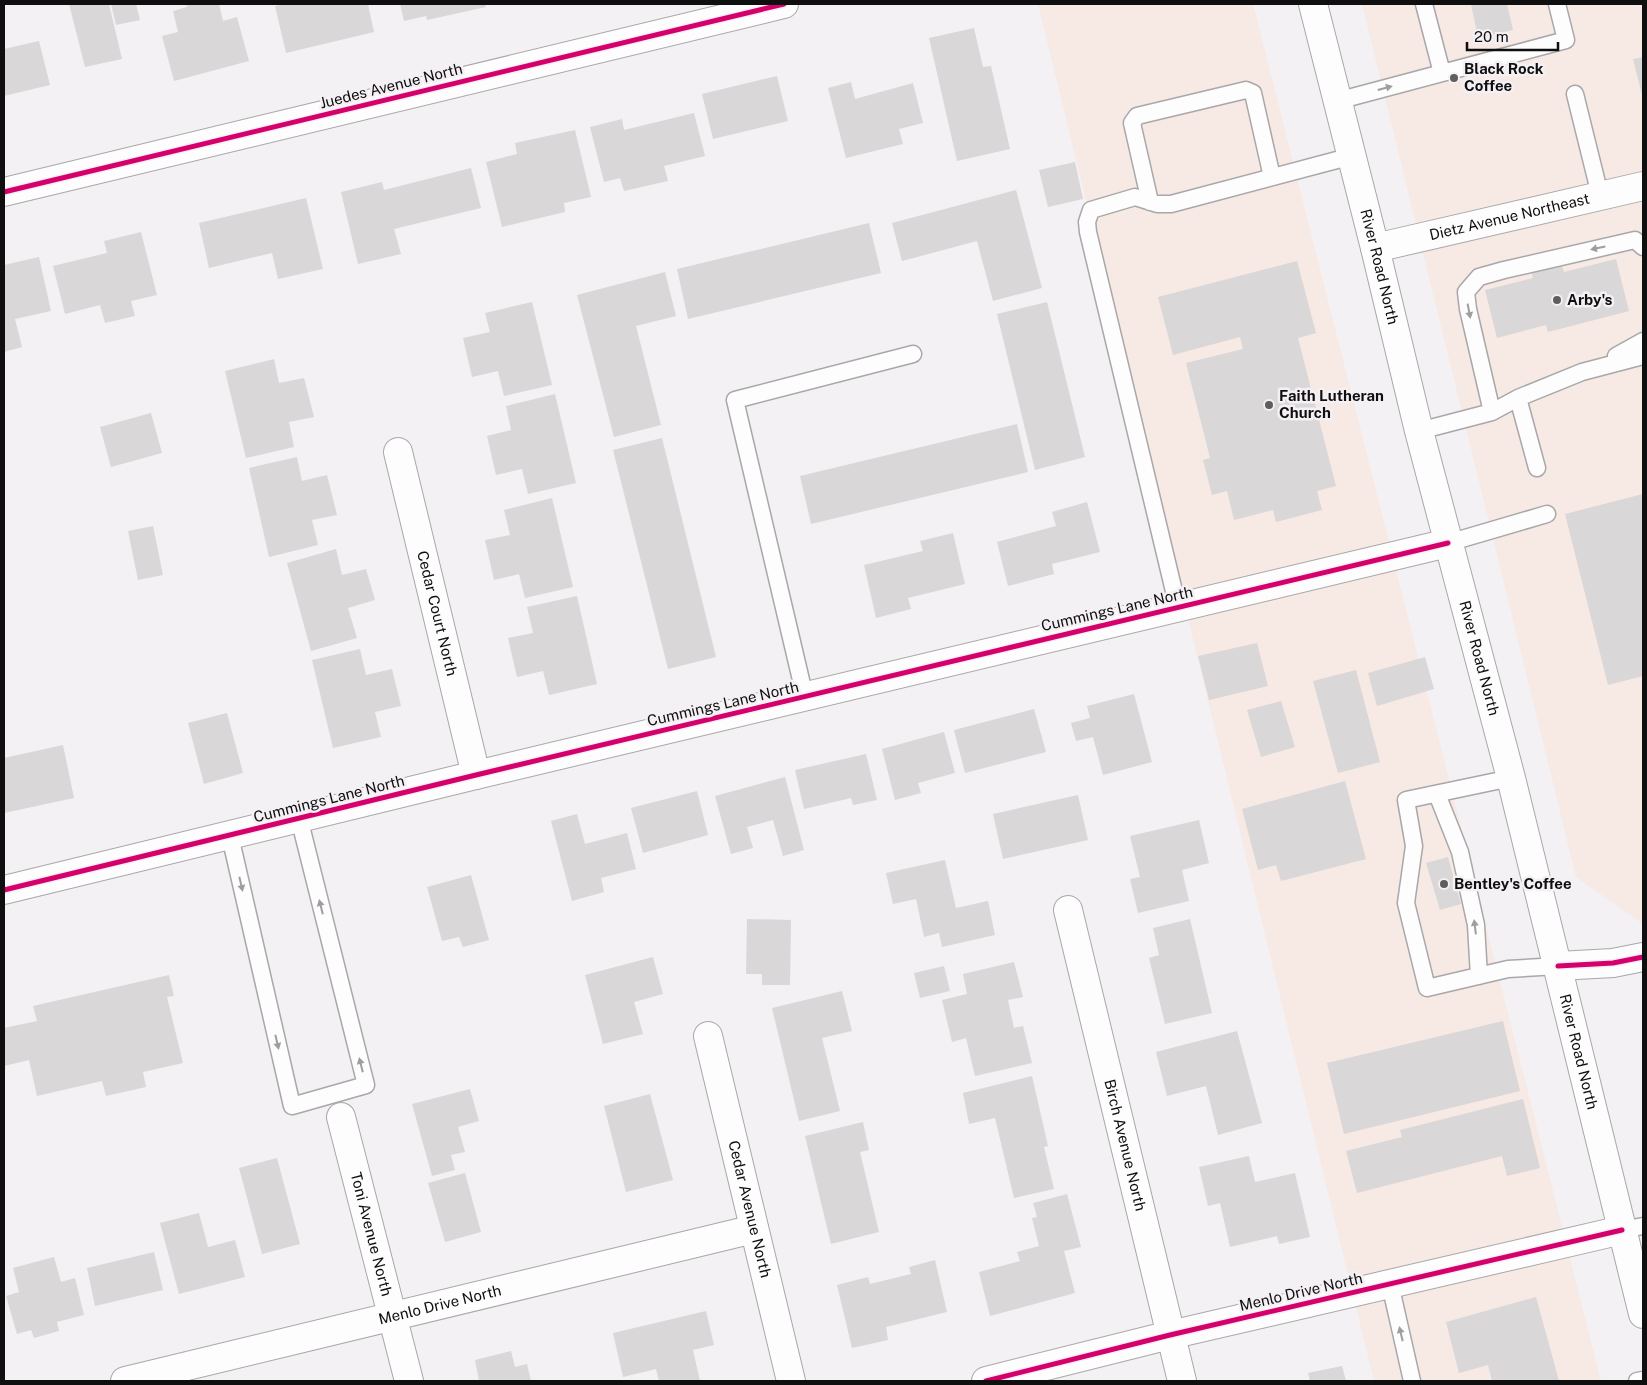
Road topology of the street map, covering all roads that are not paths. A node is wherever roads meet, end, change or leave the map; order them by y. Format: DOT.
graph roads {
  1 [pos="784,4"];
  2 [pos="1313,4"];
  3 [pos="1424,4"];
  4 [pos="1557,4"];
  5 [pos="1442,73"];
  6 [pos="1575,94"];
  7 [pos="1337,101"];
  8 [pos="1352,156"];
  9 [pos="1272,177"];
  10 [pos="1643,186"];
  11 [pos="4,192"];
  12 [pos="1600,195"];
  13 [pos="1150,202"];
  14 [pos="1643,247"];
  15 [pos="1375,248"];
  16 [pos="1643,341"];
  17 [pos="913,354"];
  18 [pos="1643,356"];
  19 [pos="1582,372"];
  20 [pos="1518,398"];
  21 [pos="1492,412"];
  22 [pos="1419,431"];
  23 [pos="398,452"];
  24 [pos="1537,468"];
  25 [pos="1547,514"];
  26 [pos="1448,543"];
  27 [pos="1178,608"];
  28 [pos="805,697"];
  29 [pos="476,775"];
  30 [pos="1511,778"];
  31 [pos="1437,794"];
  32 [pos="299,818"];
  33 [pos="230,836"];
  34 [pos="4,890"];
  35 [pos="1068,910"];
  36 [pos="1643,957"];
  37 [pos="1558,966"];
  38 [pos="1479,976"];
  39 [pos="708,1036"];
  40 [pos="342,1117"];
  41 [pos="1633,1228"];
  42 [pos="754,1229"];
  43 [pos="1390,1284"];
  44 [pos="1643,1314"];
  45 [pos="393,1317"];
  46 [pos="1170,1336"];
  47 [pos="1643,1380"];
  48 [pos="125,1381"];
  49 [pos="409,1381"];
  50 [pos="791,1381"];
  51 [pos="986,1381"];
  52 [pos="1182,1381"];
  53 [pos="1412,1381"];
  54 [pos="1637,1381"];
  1 -- 11 [label="street, Juedes Avenue North"];
  2 -- 7 [label="street, River Road North"];
  3 -- 5 [label="lane"];
  4 -- 5 [label="lane"];
  7 -- 5 [label="lane, one-way"];
  6 -- 12 [label="lane"];
  7 -- 8 [label="street, River Road North"];
  8 -- 9 [label="lane"];
  8 -- 15 [label="street, River Road North"];
  9 -- 13 [label="lane"];
  9 -- 13 [label="lane"];
  10 -- 12 [label="street, Dietz Avenue Northeast"];
  12 -- 15 [label="street, Dietz Avenue Northeast"];
  13 -- 27 [label="lane"];
  14 -- 21 [label="lane, one-way"];
  15 -- 22 [label="street, River Road North"];
  16 -- 19 [label="lane"];
  17 -- 28 [label="lane"];
  18 -- 19 [label="lane"];
  19 -- 20 [label="lane"];
  20 -- 21 [label="lane"];
  20 -- 24 [label="lane"];
  21 -- 22 [label="lane"];
  22 -- 26 [label="street, River Road North"];
  23 -- 29 [label="street, Cedar Court North"];
  25 -- 26 [label="lane"];
  26 -- 27 [label="street, Cummings Lane North"];
  26 -- 30 [label="street, River Road North"];
  27 -- 28 [label="street, Cummings Lane North"];
  28 -- 29 [label="street, Cummings Lane North"];
  29 -- 32 [label="street, Cummings Lane North"];
  30 -- 31 [label="lane"];
  30 -- 37 [label="street, River Road North"];
  38 -- 31 [label="lane, one-way"];
  31 -- 38 [label="lane"];
  32 -- 33 [label="street, Cummings Lane North"];
  33 -- 32 [label="lane, one-way"];
  33 -- 34 [label="street, Cummings Lane North"];
  35 -- 46 [label="street, Birch Avenue North"];
  36 -- 37 [label="street"];
  37 -- 38 [label="lane"];
  37 -- 41 [label="street, River Road North"];
  39 -- 42 [label="street, Cedar Avenue North"];
  40 -- 45 [label="street, Toni Avenue North"];
  41 -- 43 [label="street, Menlo Drive North"];
  41 -- 44 [label="street, River Road North"];
  42 -- 45 [label="street, Menlo Drive North"];
  42 -- 50 [label="street, Cedar Avenue North"];
  43 -- 46 [label="street, Menlo Drive North"];
  53 -- 43 [label="lane, one-way"];
  45 -- 48 [label="street, Menlo Drive North"];
  45 -- 49 [label="street, Toni Avenue North"];
  46 -- 51 [label="street, Menlo Drive North"];
  46 -- 52 [label="street, Birch Avenue North"];
  47 -- 54 [label="lane"];
}
